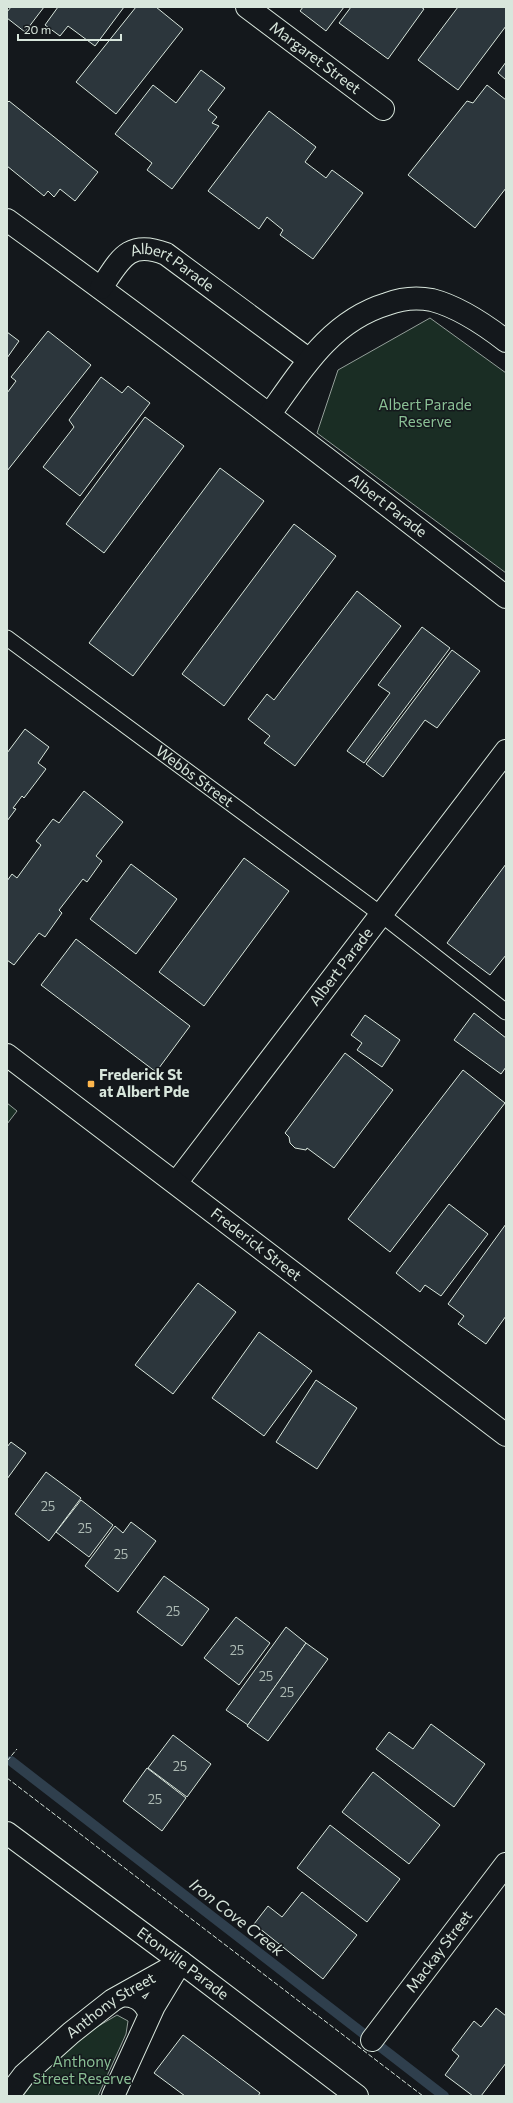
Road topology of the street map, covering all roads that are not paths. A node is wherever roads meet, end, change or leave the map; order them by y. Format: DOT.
graph roads {
  1 [pos="247,7"];
  2 [pos="383,109"];
  3 [pos="7,220"];
  4 [pos="101,288"];
  5 [pos="506,341"];
  6 [pos="308,359"];
  7 [pos="270,414"];
  8 [pos="506,597"];
  9 [pos="7,638"];
  10 [pos="506,751"];
  11 [pos="382,915"];
  12 [pos="506,1012"];
  13 [pos="7,1055"];
  14 [pos="176,1183"];
  15 [pos="506,1435"];
  16 [pos="7,1833"];
  17 [pos="506,1864"];
  18 [pos="181,1962"];
  19 [pos="113,2000"];
  20 [pos="148,2020"];
  21 [pos="372,2040"];
  22 [pos="8,2096"];
  23 [pos="113,2096"];
  24 [pos="356,2096"];
  1 -- 2 [label="street, Margaret Street"];
  3 -- 4 [label="street, Albert Parade"];
  4 -- 6 [label="street, Albert Parade"];
  4 -- 7 [label="street, Albert Parade"];
  5 -- 6 [label="street"];
  6 -- 7 [label="street"];
  7 -- 8 [label="street, Albert Parade"];
  9 -- 11 [label="lane, Webbs Street"];
  10 -- 11 [label="street, Albert Parade"];
  11 -- 12 [label="lane, Webbs Street"];
  11 -- 14 [label="street, Albert Parade"];
  13 -- 14 [label="street, Frederick Street"];
  14 -- 15 [label="street, Frederick Street"];
  16 -- 18 [label="street, Etonville Parade"];
  17 -- 21 [label="street, Mackay Street"];
  18 -- 19 [label="street, Anthony Street"];
  18 -- 20 [label="street, Anthony Street"];
  18 -- 24 [label="street, Etonville Parade"];
  19 -- 20 [label="lane"];
  19 -- 22 [label="street, Anthony Street"];
  20 -- 23 [label="street, Anthony Street"];
}
